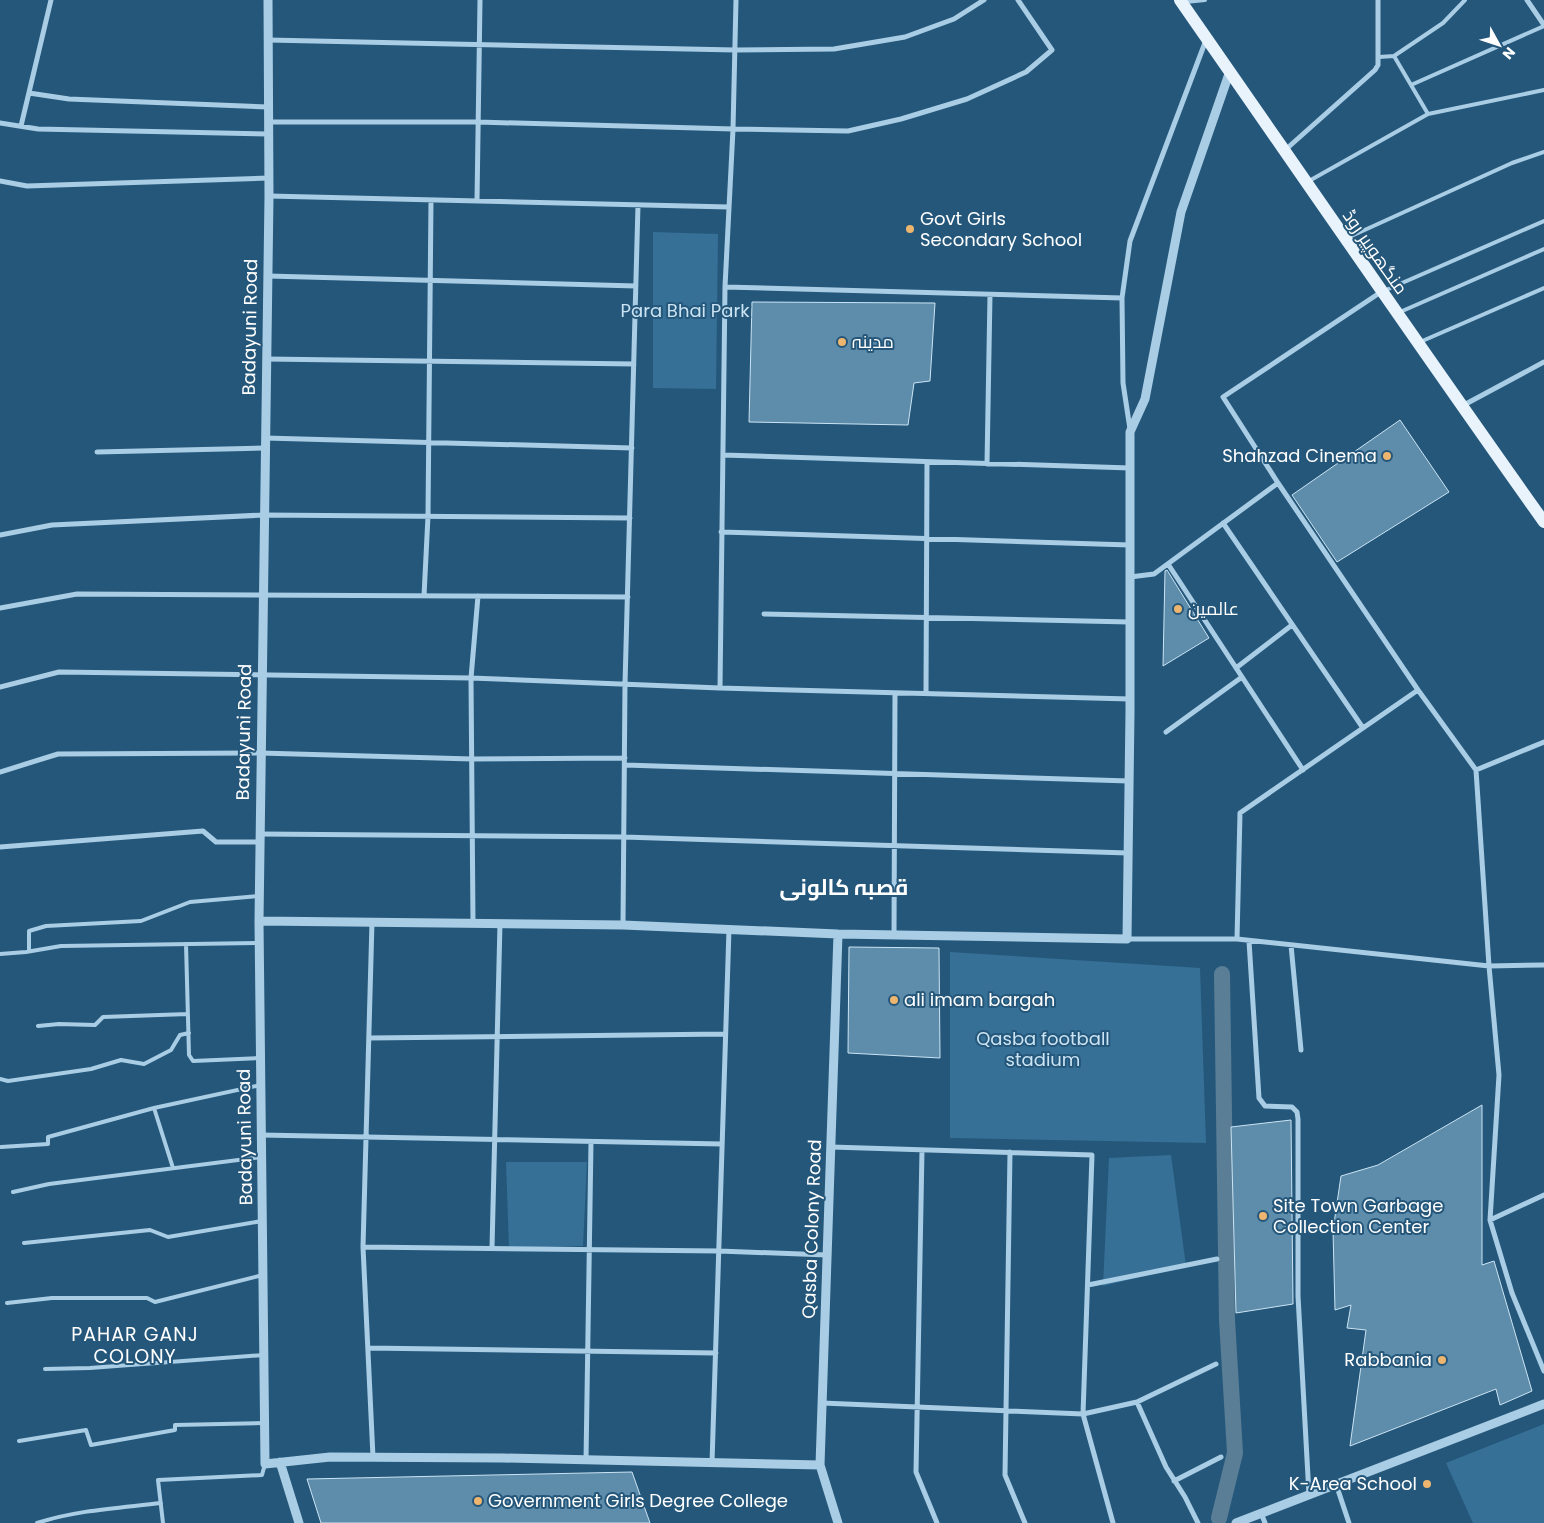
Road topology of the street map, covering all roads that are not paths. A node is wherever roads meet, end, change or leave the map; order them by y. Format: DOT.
graph roads {
  1 [pos="50,0"];
  2 [pos="268,0"];
  3 [pos="480,0"];
  4 [pos="736,0"];
  5 [pos="984,0"];
  6 [pos="1018,0"];
  7 [pos="1205,0"];
  8 [pos="1378,0"];
  9 [pos="1465,0"];
  10 [pos="1527,0"];
  11 [pos="1181,1"];
  12 [pos="1544,26"];
  13 [pos="1206,38"];
  14 [pos="268,40"];
  15 [pos="479,44"];
  16 [pos="735,50"];
  17 [pos="1394,56"];
  18 [pos="1379,57"];
  19 [pos="1230,71"];
  20 [pos="1411,85"];
  21 [pos="1544,90"];
  22 [pos="29,93"];
  23 [pos="268,107"];
  24 [pos="1428,114"];
  25 [pos="268,122"];
  26 [pos="478,122"];
  27 [pos="0,123"];
  28 [pos="21,126"];
  29 [pos="733,130"];
  30 [pos="268,134"];
  31 [pos="1284,152"];
  32 [pos="1544,152"];
  33 [pos="269,178"];
  34 [pos="0,181"];
  35 [pos="1306,183"];
  36 [pos="269,196"];
  37 [pos="431,200"];
  38 [pos="477,201"];
  39 [pos="638,206"];
  40 [pos="729,207"];
  41 [pos="1544,221"];
  42 [pos="1345,239"];
  43 [pos="1544,249"];
  44 [pos="268,276"];
  45 [pos="429,280"];
  46 [pos="636,286"];
  47 [pos="726,287"];
  48 [pos="1544,288"];
  49 [pos="1382,292"];
  50 [pos="990,295"];
  51 [pos="1122,298"];
  52 [pos="1397,314"];
  53 [pos="1417,343"];
  54 [pos="266,359"];
  55 [pos="429,362"];
  56 [pos="1544,362"];
  57 [pos="634,364"];
  58 [pos="1462,407"];
  59 [pos="1130,432"];
  60 [pos="265,438"];
  61 [pos="427,442"];
  62 [pos="265,448"];
  63 [pos="632,448"];
  64 [pos="97,452"];
  65 [pos="722,455"];
  66 [pos="926,462"];
  67 [pos="987,464"];
  68 [pos="1130,468"];
  69 [pos="1278,483"];
  70 [pos="264,515"];
  71 [pos="428,516"];
  72 [pos="630,518"];
  73 [pos="1544,522"];
  74 [pos="1223,523"];
  75 [pos="721,532"];
  76 [pos="0,535"];
  77 [pos="926,538"];
  78 [pos="1130,545"];
  79 [pos="1168,564"];
  80 [pos="1130,577"];
  81 [pos="262,595"];
  82 [pos="424,596"];
  83 [pos="478,596"];
  84 [pos="628,597"];
  85 [pos="0,608"];
  86 [pos="764,614"];
  87 [pos="926,617"];
  88 [pos="1130,622"];
  89 [pos="1292,625"];
  90 [pos="1236,668"];
  91 [pos="261,675"];
  92 [pos="1242,677"];
  93 [pos="471,678"];
  94 [pos="625,684"];
  95 [pos="0,687"];
  96 [pos="720,688"];
  97 [pos="1418,690"];
  98 [pos="895,693"];
  99 [pos="926,694"];
  100 [pos="1130,699"];
  101 [pos="1363,728"];
  102 [pos="1166,732"];
  103 [pos="1544,742"];
  104 [pos="260,753"];
  105 [pos="472,758"];
  106 [pos="625,758"];
  107 [pos="625,765"];
  108 [pos="1303,770"];
  109 [pos="1476,770"];
  110 [pos="0,772"];
  111 [pos="894,774"];
  112 [pos="1129,781"];
  113 [pos="472,836"];
  114 [pos="624,837"];
  115 [pos="260,838"];
  116 [pos="894,845"];
  117 [pos="0,846"];
  118 [pos="1128,853"];
  119 [pos="259,896"];
  120 [pos="259,921"];
  121 [pos="372,922"];
  122 [pos="473,923"];
  123 [pos="500,924"];
  124 [pos="623,925"];
  125 [pos="728,929"];
  126 [pos="838,934"];
  127 [pos="894,935"];
  128 [pos="1127,939"];
  129 [pos="1237,940"];
  130 [pos="1249,941"];
  131 [pos="259,943"];
  132 [pos="186,944"];
  133 [pos="1291,945"];
  134 [pos="29,951"];
  135 [pos="0,954"];
  136 [pos="1544,964"];
  137 [pos="1489,966"];
  138 [pos="188,1014"];
  139 [pos="38,1026"];
  140 [pos="189,1033"];
  141 [pos="725,1034"];
  142 [pos="498,1036"];
  143 [pos="369,1038"];
  144 [pos="1301,1050"];
  145 [pos="260,1058"];
  146 [pos="0,1080"];
  147 [pos="261,1085"];
  148 [pos="154,1108"];
  149 [pos="261,1135"];
  150 [pos="366,1137"];
  151 [pos="494,1140"];
  152 [pos="591,1142"];
  153 [pos="722,1144"];
  154 [pos="1,1147"];
  155 [pos="831,1147"];
  156 [pos="922,1150"];
  157 [pos="1010,1152"];
  158 [pos="262,1157"];
  159 [pos="173,1168"];
  160 [pos="13,1192"];
  161 [pos="1544,1195"];
  162 [pos="1490,1220"];
  163 [pos="262,1221"];
  164 [pos="24,1243"];
  165 [pos="363,1247"];
  166 [pos="492,1248"];
  167 [pos="588,1249"];
  168 [pos="719,1251"];
  169 [pos="828,1255"];
  170 [pos="1217,1259"];
  171 [pos="263,1275"];
  172 [pos="1088,1285"];
  173 [pos="7,1303"];
  174 [pos="368,1348"];
  175 [pos="589,1352"];
  176 [pos="716,1353"];
  177 [pos="264,1355"];
  178 [pos="1216,1364"];
  179 [pos="45,1369"];
  180 [pos="1544,1371"];
  181 [pos="1137,1402"];
  182 [pos="822,1403"];
  183 [pos="1544,1404"];
  184 [pos="917,1407"];
  185 [pos="1006,1411"];
  186 [pos="1083,1414"];
  187 [pos="264,1423"];
  188 [pos="19,1441"];
  189 [pos="373,1457"];
  190 [pos="1221,1457"];
  191 [pos="586,1460"];
  192 [pos="280,1462"];
  193 [pos="712,1463"];
  194 [pos="265,1464"];
  195 [pos="820,1465"];
  196 [pos="1174,1481"];
  197 [pos="1336,1484"];
  198 [pos="1309,1495"];
  199 [pos="161,1503"];
  200 [pos="1261,1514"];
  201 [pos="37,1523"];
  202 [pos="163,1523"];
  203 [pos="299,1523"];
  204 [pos="838,1523"];
  205 [pos="936,1523"];
  206 [pos="1025,1523"];
  207 [pos="1113,1523"];
  208 [pos="1198,1523"];
  209 [pos="1236,1523"];
  210 [pos="1264,1523"];
  211 [pos="1349,1523"];
  1 -- 22 [label="street"];
  2 -- 14 [label="street, Badayuni Road"];
  3 -- 15 [label="street"];
  4 -- 16 [label="street"];
  5 -- 16 [label="street"];
  6 -- 29 [label="street"];
  7 -- 11 [label="lane"];
  8 -- 18 [label="street"];
  9 -- 17 [label="lane"];
  10 -- 12 [label="street"];
  11 -- 13 [label="main road, منگھوپیر روڈ"];
  12 -- 20 [label="lane"];
  13 -- 19 [label="main road, منگھوپیر روڈ"];
  13 -- 51 [label="street"];
  14 -- 15 [label="street"];
  14 -- 23 [label="street, Badayuni Road"];
  15 -- 16 [label="street"];
  15 -- 26 [label="street"];
  16 -- 29 [label="street"];
  17 -- 18 [label="lane"];
  17 -- 20 [label="lane"];
  18 -- 31 [label="street"];
  19 -- 31 [label="main road, منگھوپیر روڈ"];
  19 -- 59 [label="street"];
  20 -- 24 [label="lane"];
  21 -- 24 [label="lane"];
  22 -- 23 [label="street"];
  22 -- 28 [label="street"];
  23 -- 25 [label="street, Badayuni Road"];
  24 -- 35 [label="lane"];
  25 -- 26 [label="street"];
  25 -- 30 [label="street, Badayuni Road"];
  26 -- 29 [label="street"];
  26 -- 38 [label="street"];
  27 -- 28 [label="street"];
  28 -- 30 [label="street"];
  29 -- 40 [label="street"];
  30 -- 33 [label="street, Badayuni Road"];
  31 -- 35 [label="main road, منگھوپیر روڈ"];
  32 -- 42 [label="lane"];
  33 -- 34 [label="street"];
  33 -- 36 [label="street, Badayuni Road"];
  35 -- 42 [label="main road, منگھوپیر روڈ"];
  36 -- 37 [label="street"];
  36 -- 44 [label="street, Badayuni Road"];
  37 -- 38 [label="street"];
  37 -- 45 [label="street"];
  38 -- 39 [label="street"];
  39 -- 40 [label="street"];
  39 -- 46 [label="street"];
  40 -- 47 [label="street"];
  41 -- 49 [label="lane"];
  42 -- 49 [label="main road, منگھوپیر روڈ"];
  43 -- 52 [label="lane"];
  44 -- 45 [label="street"];
  44 -- 54 [label="street, Badayuni Road"];
  45 -- 46 [label="street"];
  45 -- 55 [label="street"];
  46 -- 57 [label="street"];
  47 -- 50 [label="street"];
  47 -- 65 [label="street"];
  48 -- 53 [label="lane"];
  49 -- 52 [label="main road, منگھوپیر روڈ"];
  49 -- 69 [label="street"];
  50 -- 51 [label="street"];
  50 -- 67 [label="street"];
  51 -- 59 [label="street"];
  52 -- 53 [label="main road, منگھوپیر روڈ"];
  53 -- 58 [label="main road, منگھوپیر روڈ"];
  54 -- 55 [label="street"];
  54 -- 60 [label="street, Badayuni Road"];
  55 -- 57 [label="street"];
  55 -- 61 [label="street"];
  56 -- 58 [label="street"];
  57 -- 63 [label="street"];
  58 -- 73 [label="main road, منگھوپیر روڈ"];
  59 -- 68 [label="street"];
  60 -- 61 [label="street"];
  60 -- 62 [label="street, Badayuni Road"];
  61 -- 63 [label="street"];
  61 -- 71 [label="street"];
  62 -- 64 [label="street"];
  62 -- 70 [label="street, Badayuni Road"];
  63 -- 72 [label="street"];
  65 -- 66 [label="street"];
  65 -- 75 [label="street"];
  66 -- 67 [label="street"];
  66 -- 77 [label="street"];
  67 -- 68 [label="street"];
  68 -- 78 [label="street"];
  69 -- 74 [label="street"];
  69 -- 97 [label="street"];
  70 -- 71 [label="street"];
  70 -- 76 [label="street"];
  70 -- 81 [label="street, Badayuni Road"];
  71 -- 72 [label="street"];
  71 -- 82 [label="street"];
  72 -- 84 [label="street"];
  74 -- 79 [label="street"];
  74 -- 89 [label="street"];
  75 -- 77 [label="street"];
  75 -- 96 [label="street"];
  77 -- 78 [label="street"];
  77 -- 87 [label="street"];
  78 -- 80 [label="street"];
  79 -- 80 [label="street"];
  79 -- 90 [label="street"];
  80 -- 88 [label="street"];
  81 -- 82 [label="street"];
  81 -- 85 [label="street"];
  81 -- 91 [label="street, Badayuni Road"];
  82 -- 83 [label="street"];
  83 -- 84 [label="street"];
  83 -- 93 [label="street"];
  84 -- 94 [label="street"];
  86 -- 87 [label="street"];
  87 -- 88 [label="street"];
  87 -- 99 [label="street"];
  88 -- 100 [label="street"];
  89 -- 90 [label="street"];
  89 -- 101 [label="street"];
  90 -- 92 [label="street"];
  91 -- 93 [label="street"];
  91 -- 95 [label="street"];
  91 -- 104 [label="street, Badayuni Road"];
  92 -- 102 [label="street"];
  92 -- 108 [label="street"];
  93 -- 94 [label="street"];
  93 -- 105 [label="street"];
  94 -- 96 [label="street"];
  94 -- 106 [label="street"];
  96 -- 98 [label="street"];
  97 -- 101 [label="street"];
  97 -- 109 [label="street"];
  98 -- 99 [label="street"];
  98 -- 111 [label="street"];
  99 -- 100 [label="street"];
  100 -- 112 [label="street"];
  101 -- 108 [label="street"];
  103 -- 109 [label="street"];
  104 -- 105 [label="street"];
  104 -- 110 [label="street"];
  104 -- 115 [label="street, Badayuni Road"];
  105 -- 106 [label="street"];
  105 -- 113 [label="street"];
  106 -- 107 [label="street"];
  107 -- 111 [label="street"];
  107 -- 114 [label="street"];
  108 -- 129 [label="street"];
  109 -- 137 [label="street"];
  111 -- 112 [label="street"];
  111 -- 116 [label="street"];
  112 -- 118 [label="street"];
  113 -- 114 [label="street"];
  113 -- 115 [label="street"];
  113 -- 122 [label="street"];
  114 -- 116 [label="street"];
  114 -- 124 [label="street"];
  115 -- 117 [label="street"];
  115 -- 119 [label="street, Badayuni Road"];
  116 -- 118 [label="street"];
  116 -- 127 [label="street"];
  118 -- 128 [label="street"];
  119 -- 120 [label="street, Badayuni Road"];
  119 -- 134 [label="lane"];
  120 -- 121 [label="street"];
  120 -- 131 [label="street, Badayuni Road"];
  121 -- 122 [label="street"];
  121 -- 143 [label="street"];
  122 -- 123 [label="street"];
  123 -- 124 [label="street"];
  123 -- 142 [label="street"];
  124 -- 125 [label="street"];
  125 -- 126 [label="street"];
  125 -- 141 [label="street"];
  126 -- 127 [label="street"];
  126 -- 155 [label="street, Qasba Colony Road"];
  127 -- 128 [label="street"];
  128 -- 129 [label="street"];
  129 -- 130 [label="street"];
  130 -- 133 [label="street"];
  130 -- 198 [label="street"];
  131 -- 132 [label="lane"];
  131 -- 145 [label="street, Badayuni Road"];
  132 -- 134 [label="lane"];
  132 -- 138 [label="lane"];
  133 -- 137 [label="street"];
  133 -- 144 [label="street"];
  134 -- 135 [label="lane"];
  136 -- 137 [label="street"];
  137 -- 162 [label="street"];
  138 -- 139 [label="lane"];
  138 -- 140 [label="lane"];
  140 -- 145 [label="lane"];
  140 -- 146 [label="lane"];
  141 -- 142 [label="street"];
  141 -- 153 [label="street"];
  142 -- 143 [label="street"];
  142 -- 151 [label="street"];
  143 -- 150 [label="street"];
  145 -- 147 [label="street, Badayuni Road"];
  147 -- 148 [label="lane"];
  147 -- 149 [label="street, Badayuni Road"];
  148 -- 154 [label="lane"];
  148 -- 159 [label="lane"];
  149 -- 150 [label="street"];
  149 -- 158 [label="street, Badayuni Road"];
  150 -- 151 [label="street"];
  150 -- 165 [label="street"];
  151 -- 152 [label="street"];
  151 -- 166 [label="street"];
  152 -- 153 [label="street"];
  152 -- 167 [label="street"];
  153 -- 168 [label="street"];
  155 -- 156 [label="street"];
  155 -- 169 [label="street, Qasba Colony Road"];
  156 -- 157 [label="street"];
  156 -- 184 [label="street"];
  157 -- 172 [label="street"];
  157 -- 185 [label="street"];
  158 -- 159 [label="lane"];
  158 -- 163 [label="street, Badayuni Road"];
  159 -- 160 [label="lane"];
  161 -- 162 [label="street"];
  162 -- 180 [label="street"];
  163 -- 164 [label="lane"];
  163 -- 171 [label="street, Badayuni Road"];
  165 -- 166 [label="street"];
  165 -- 174 [label="street"];
  166 -- 167 [label="street"];
  167 -- 168 [label="street"];
  167 -- 175 [label="street"];
  168 -- 169 [label="street"];
  168 -- 176 [label="street"];
  169 -- 182 [label="street, Qasba Colony Road"];
  170 -- 172 [label="street"];
  171 -- 173 [label="lane"];
  171 -- 177 [label="street, Badayuni Road"];
  172 -- 186 [label="street"];
  174 -- 175 [label="street"];
  174 -- 189 [label="street"];
  175 -- 176 [label="street"];
  175 -- 191 [label="street"];
  176 -- 193 [label="street"];
  177 -- 179 [label="lane"];
  177 -- 187 [label="street, Badayuni Road"];
  178 -- 181 [label="street"];
  181 -- 186 [label="street"];
  181 -- 196 [label="street"];
  182 -- 184 [label="street"];
  182 -- 195 [label="street, Qasba Colony Road"];
  183 -- 197 [label="street"];
  184 -- 185 [label="street"];
  184 -- 205 [label="street"];
  185 -- 186 [label="street"];
  185 -- 206 [label="street"];
  186 -- 207 [label="street"];
  187 -- 188 [label="lane"];
  187 -- 194 [label="street, Badayuni Road"];
  189 -- 191 [label="street"];
  189 -- 192 [label="street"];
  190 -- 196 [label="street"];
  191 -- 193 [label="street"];
  192 -- 194 [label="street"];
  192 -- 203 [label="street"];
  193 -- 195 [label="street"];
  194 -- 199 [label="lane"];
  195 -- 204 [label="street, Qasba Colony Road"];
  196 -- 208 [label="street"];
  197 -- 198 [label="street"];
  197 -- 211 [label="street"];
  198 -- 200 [label="street"];
  199 -- 201 [label="lane"];
  199 -- 202 [label="lane"];
  200 -- 209 [label="street"];
  200 -- 210 [label="street"];
}
